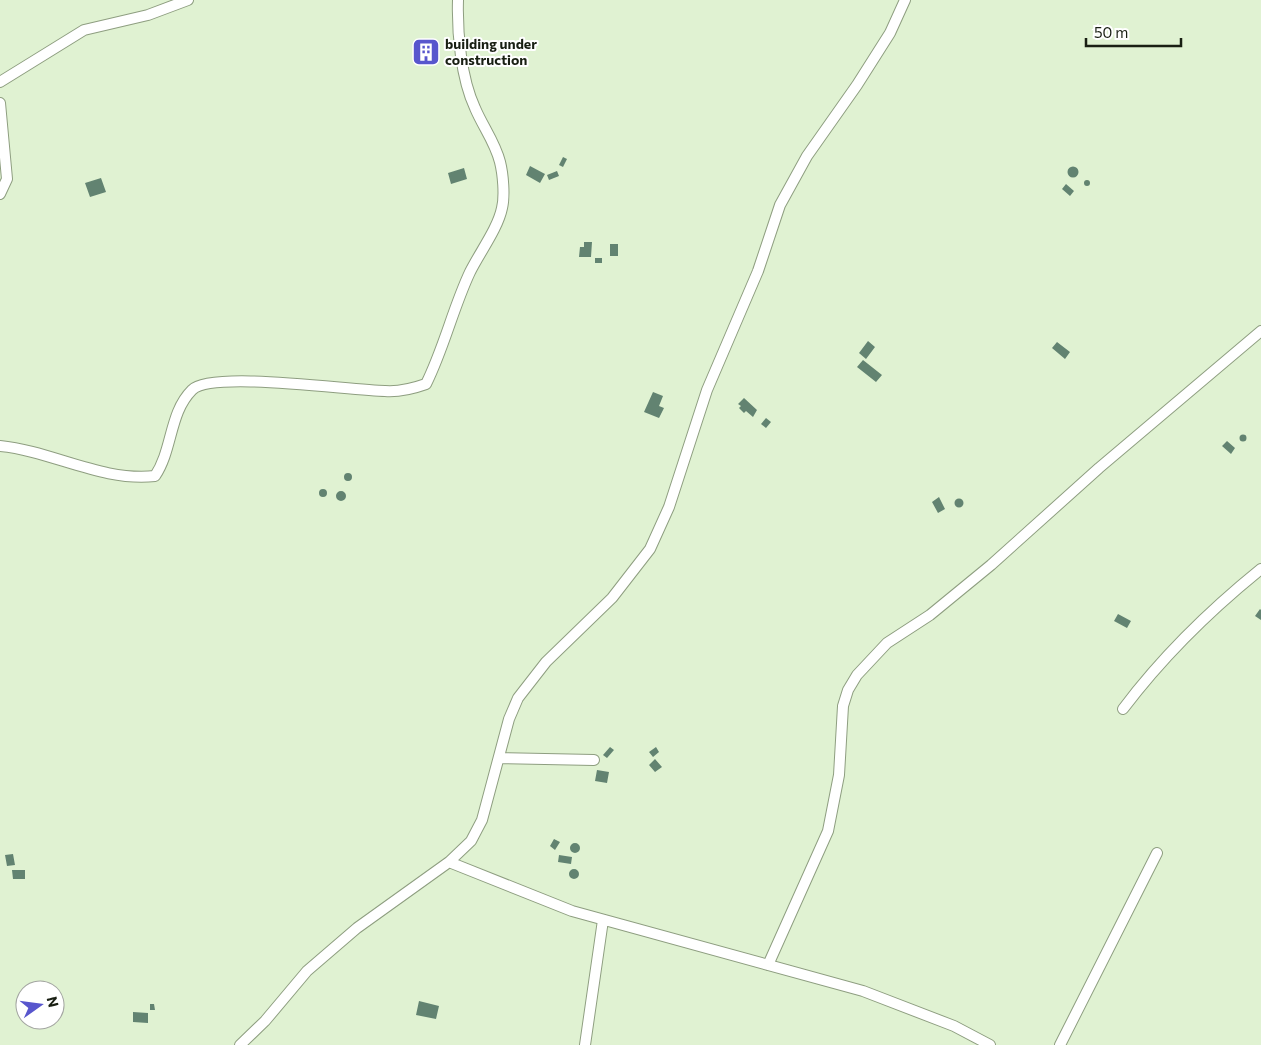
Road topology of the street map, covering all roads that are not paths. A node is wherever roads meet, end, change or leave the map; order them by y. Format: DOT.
graph roads {
  1 [pos="188,0"];
  2 [pos="458,0"];
  3 [pos="905,0"];
  4 [pos="0,82"];
  5 [pos="0,103"];
  6 [pos="0,194"];
  7 [pos="1261,331"];
  8 [pos="0,446"];
  9 [pos="1261,568"];
  10 [pos="1123,708"];
  11 [pos="500,758"];
  12 [pos="594,760"];
  13 [pos="1157,853"];
  14 [pos="449,862"];
  15 [pos="603,920"];
  16 [pos="768,965"];
  17 [pos="240,1045"];
  18 [pos="585,1045"];
  19 [pos="990,1045"];
  20 [pos="1060,1045"];
  1 -- 4 [label="street"];
  2 -- 8 [label="street"];
  3 -- 11 [label="street"];
  5 -- 6 [label="street"];
  7 -- 16 [label="street"];
  9 -- 10 [label="street"];
  11 -- 12 [label="street"];
  11 -- 14 [label="street"];
  13 -- 20 [label="street"];
  14 -- 15 [label="street"];
  14 -- 17 [label="street"];
  15 -- 16 [label="street"];
  15 -- 18 [label="street"];
  16 -- 19 [label="street"];
}
